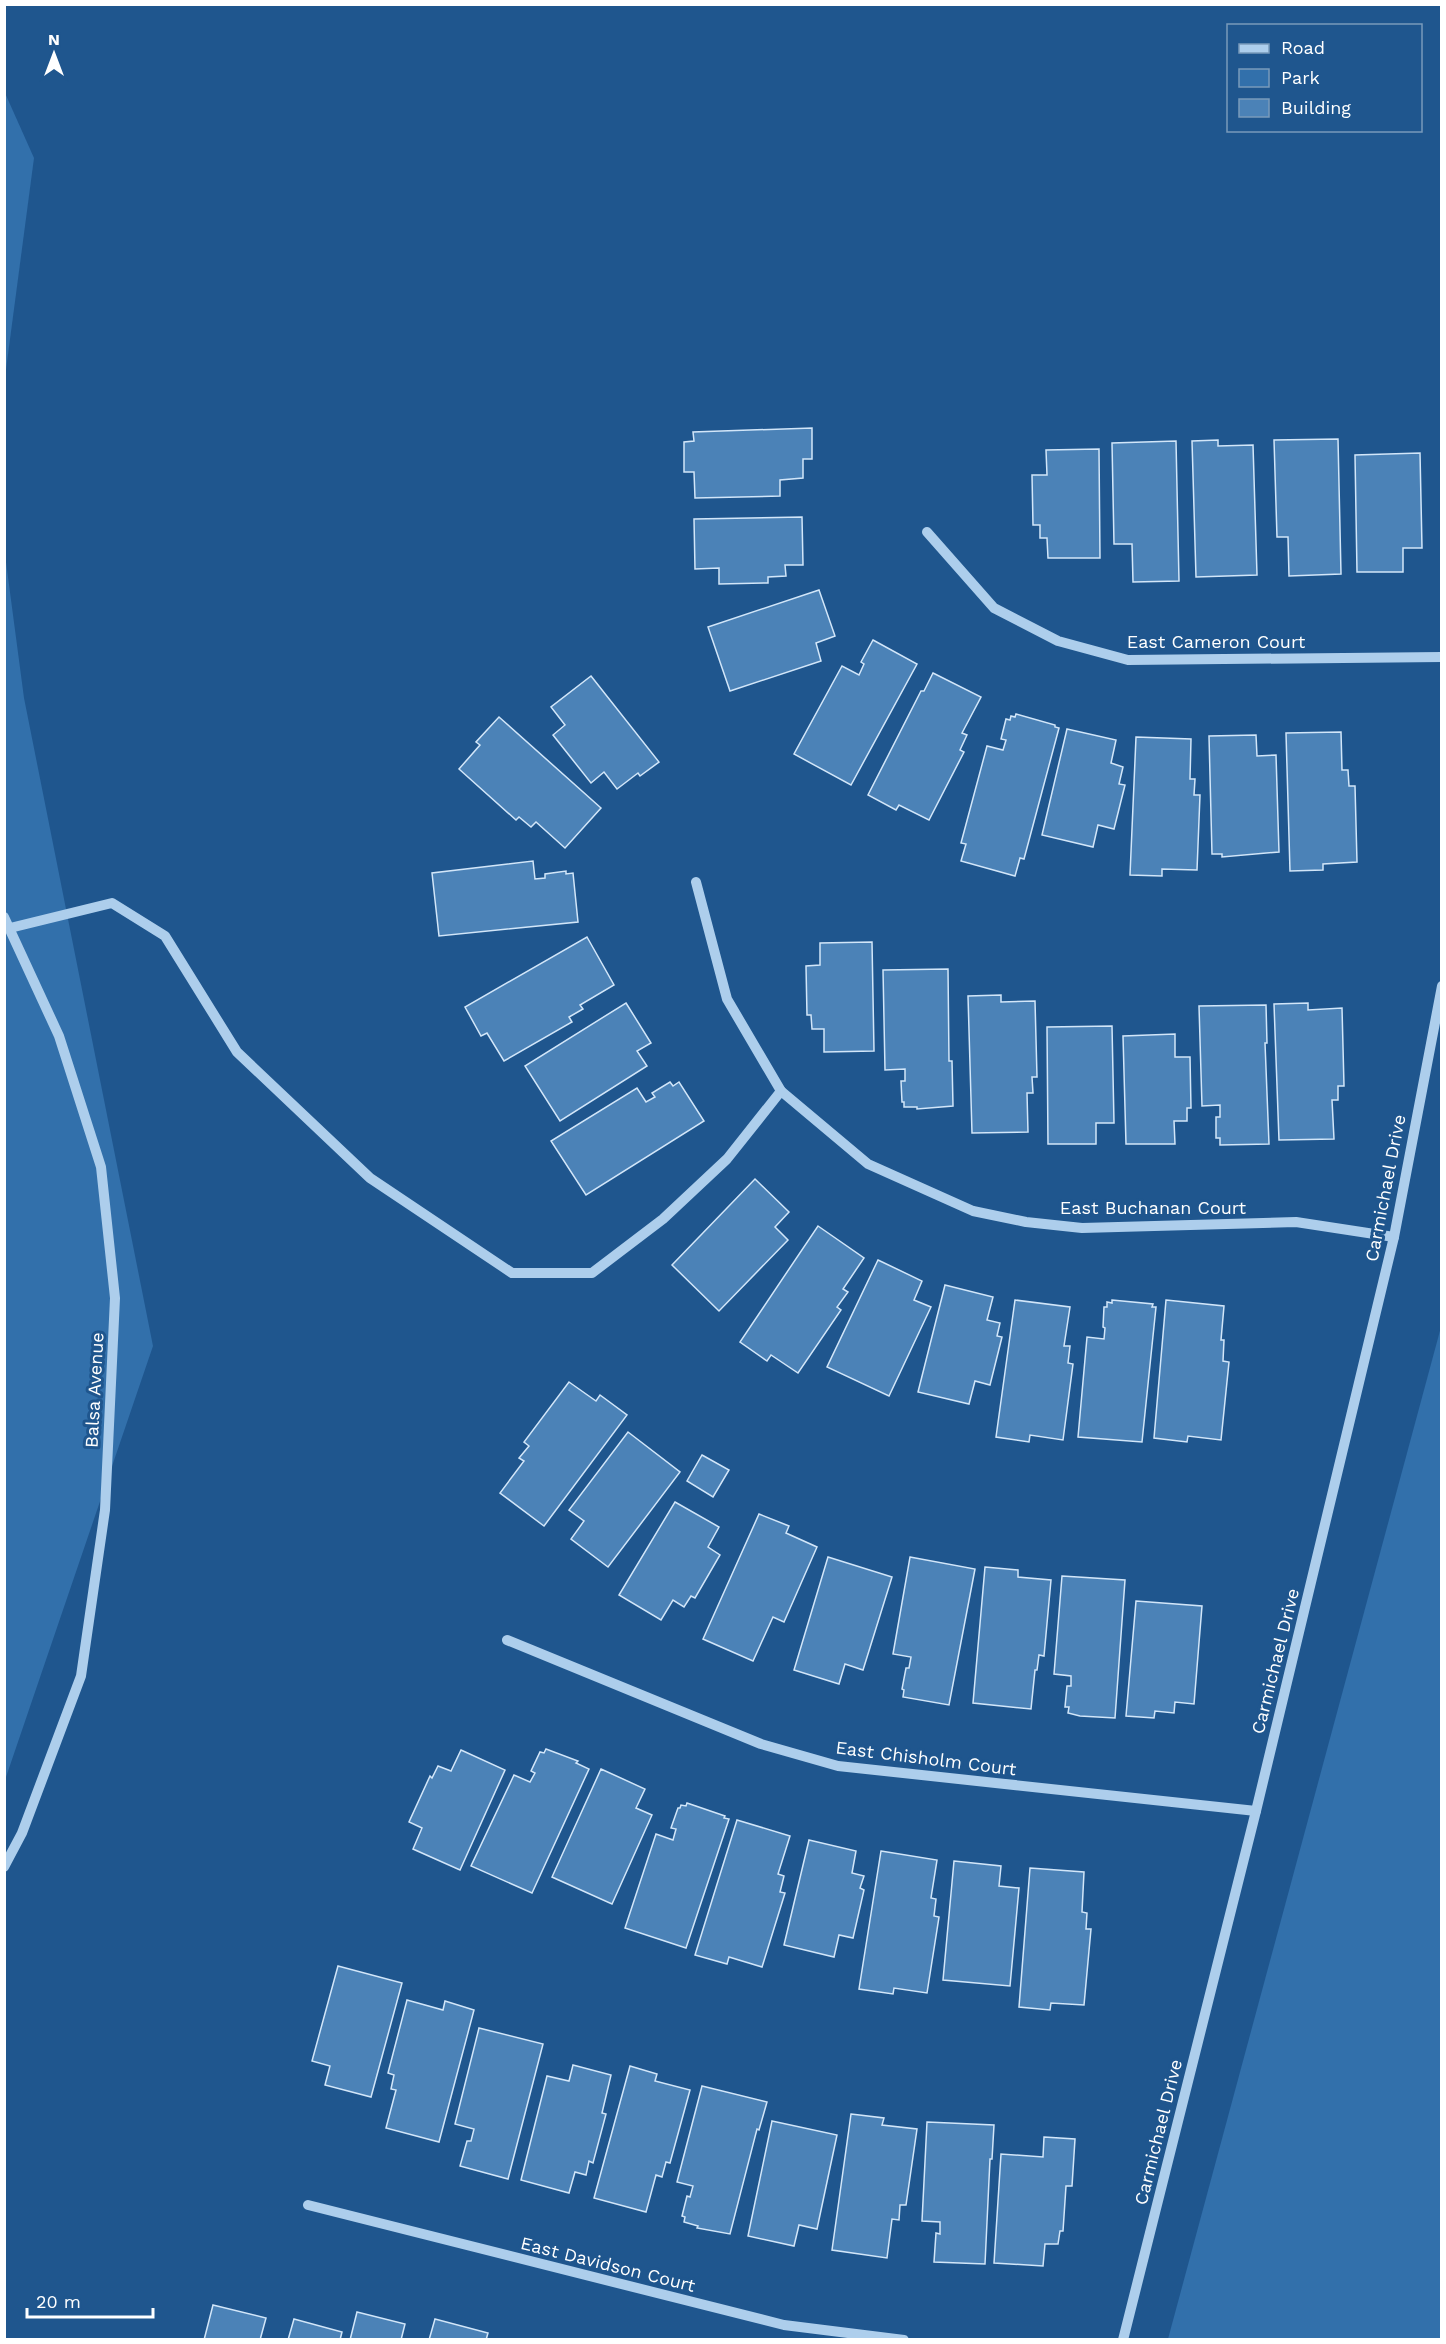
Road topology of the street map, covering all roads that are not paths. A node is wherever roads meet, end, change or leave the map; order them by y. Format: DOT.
graph roads {
  1 [pos="927,532"];
  2 [pos="1442,657"];
  3 [pos="696,882"];
  4 [pos="4,917"];
  5 [pos="10,928"];
  6 [pos="1442,986"];
  7 [pos="781,1091"];
  8 [pos="1394,1237"];
  9 [pos="507,1640"];
  10 [pos="1256,1811"];
  11 [pos="4,1867"];
  12 [pos="308,2205"];
  13 [pos="904,2340"];
  14 [pos="1123,2340"];
  1 -- 2 [label="street, East Cameron Court"];
  3 -- 7 [label="street, East Buchanan Court"];
  4 -- 5 [label="street, Balsa Avenue"];
  5 -- 7 [label="street"];
  5 -- 11 [label="street, Balsa Avenue"];
  6 -- 8 [label="street, Carmichael Drive"];
  7 -- 8 [label="street, East Buchanan Court"];
  8 -- 10 [label="street, Carmichael Drive"];
  9 -- 10 [label="street, East Chisholm Court"];
  10 -- 14 [label="street, Carmichael Drive"];
  12 -- 13 [label="street, East Davidson Court"];
}
